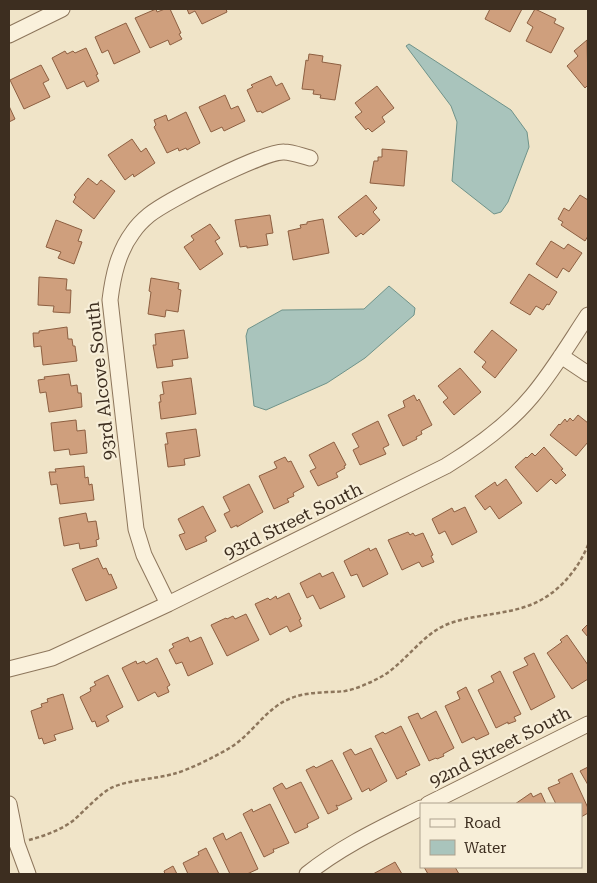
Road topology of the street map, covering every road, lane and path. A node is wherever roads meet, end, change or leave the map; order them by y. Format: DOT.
graph roads {
  1 [pos="62,9"];
  2 [pos="9,35"];
  3 [pos="310,158"];
  4 [pos="588,315"];
  5 [pos="561,356"];
  6 [pos="588,374"];
  7 [pos="588,545"];
  8 [pos="168,604"];
  9 [pos="9,669"];
  10 [pos="588,724"];
  11 [pos="430,803"];
  12 [pos="9,804"];
  13 [pos="420,808"];
  14 [pos="32,840"];
  15 [pos="28,874"];
  16 [pos="307,874"];
  1 -- 2 [label="street"];
  3 -- 8 [label="street, 93rd Alcove South"];
  4 -- 5 [label="street, 93rd Street South"];
  5 -- 6 [label="street"];
  5 -- 8 [label="street, 93rd Street South"];
  7 -- 14 [label="path"];
  8 -- 9 [label="street, 93rd Street South"];
  10 -- 11 [label="street, 92nd Street South"];
  12 -- 15 [label="street"];
  13 -- 16 [label="street, 92nd Street South"];
}
